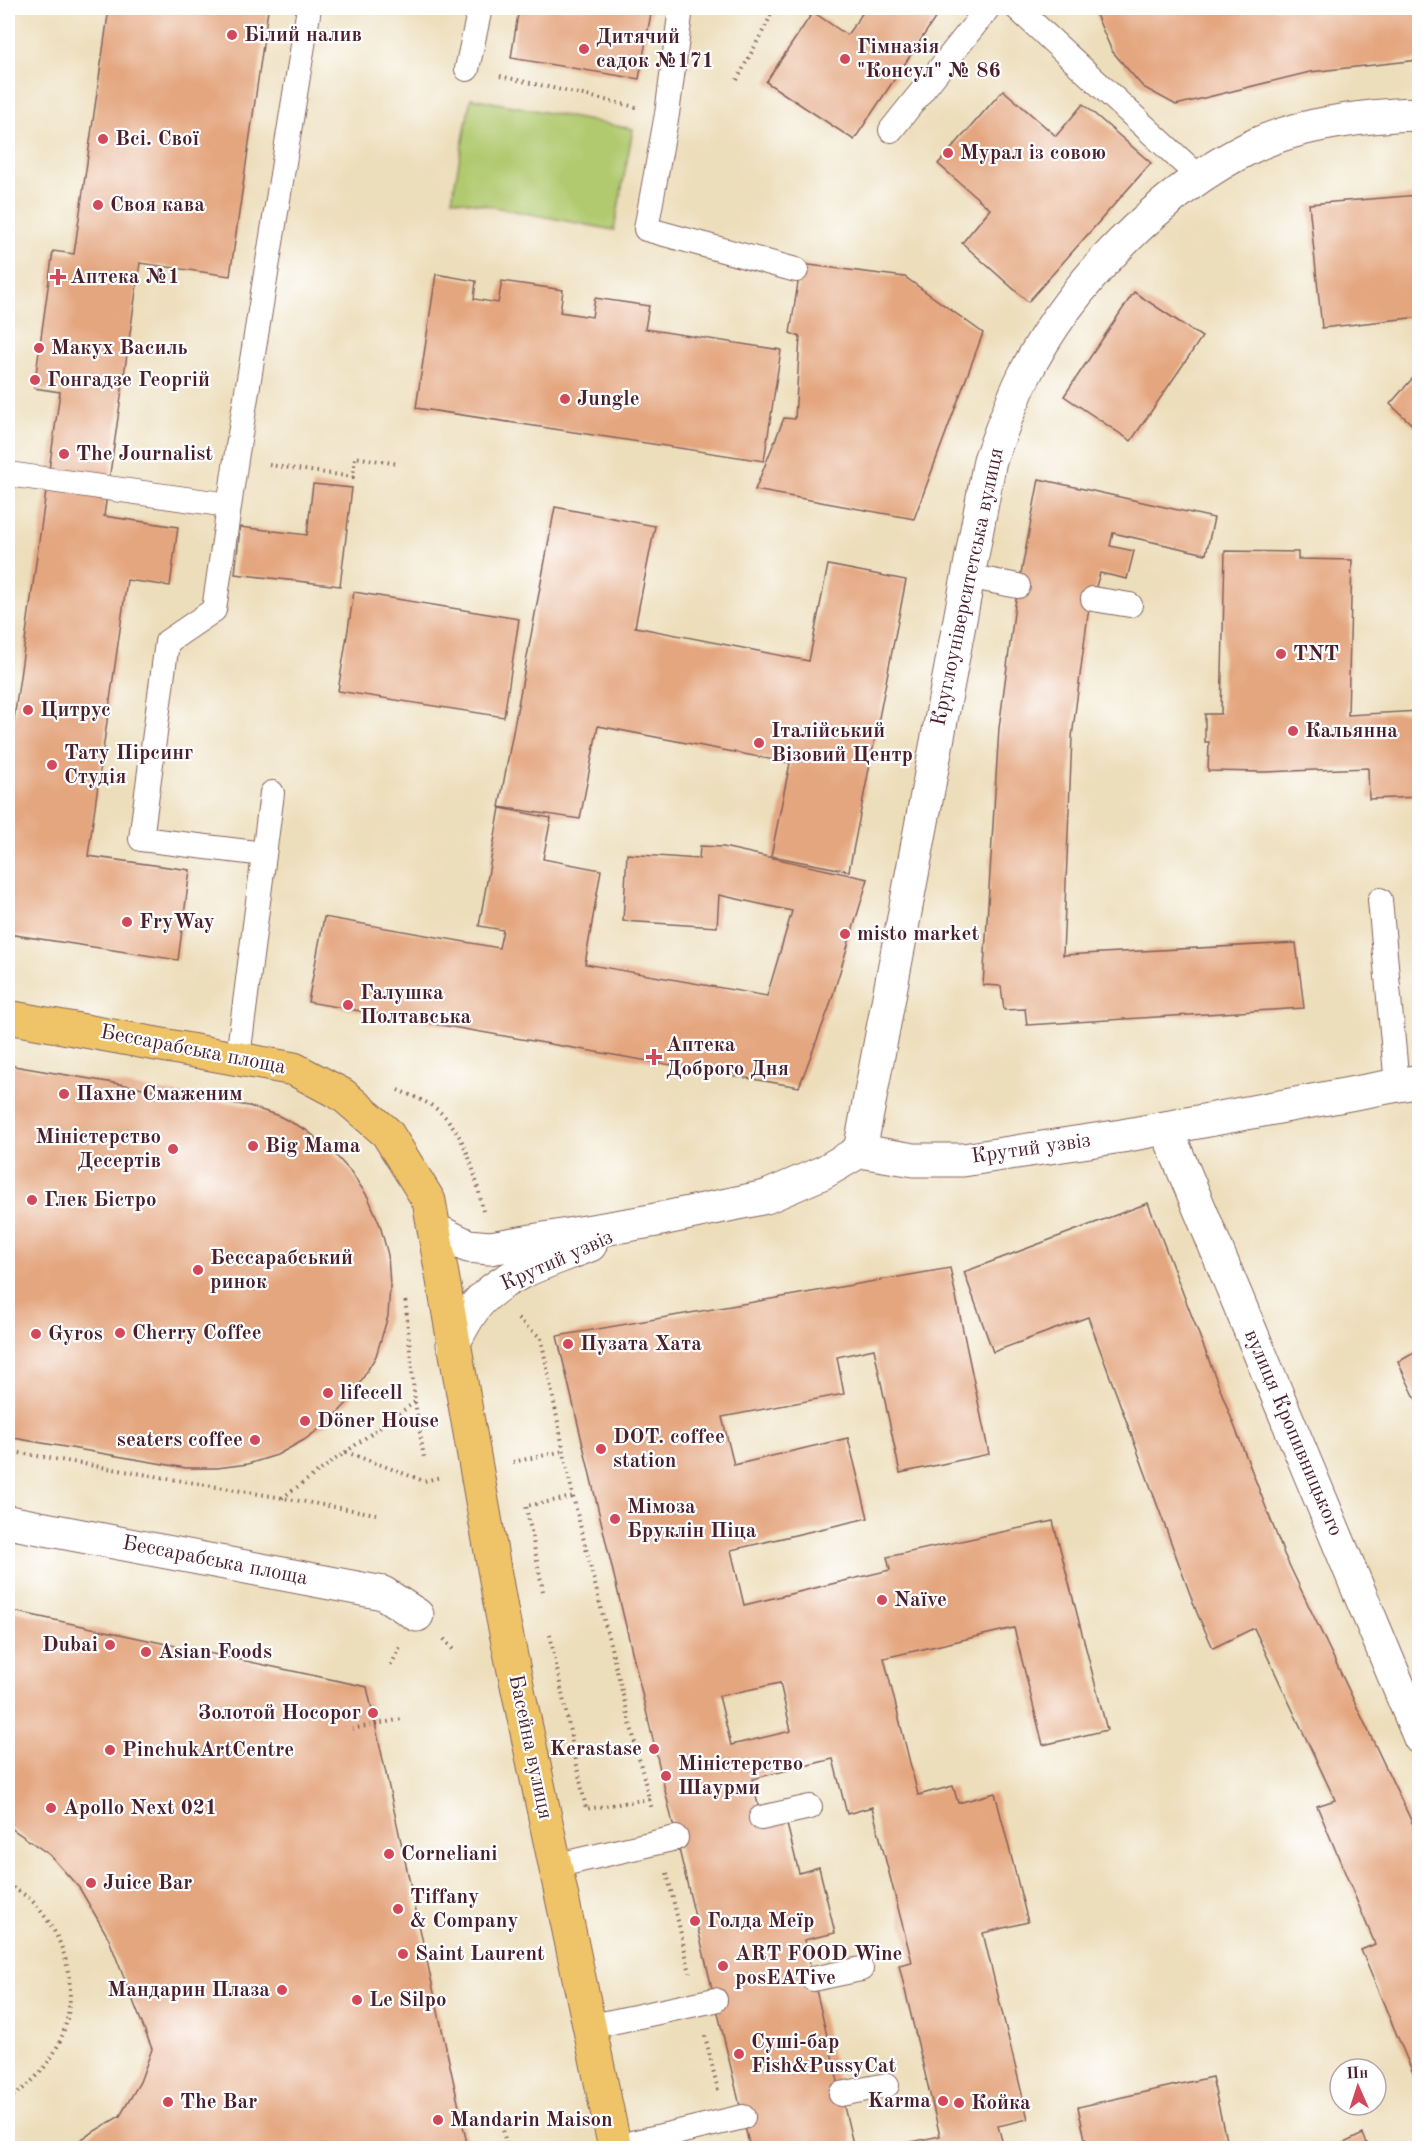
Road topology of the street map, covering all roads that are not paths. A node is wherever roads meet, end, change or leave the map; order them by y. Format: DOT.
graph roads {
  1 [pos="309,8"];
  2 [pos="480,8"];
  3 [pos="681,8"];
  4 [pos="988,8"];
  5 [pos="1017,8"];
  6 [pos="467,69"];
  7 [pos="1419,114"];
  8 [pos="891,130"];
  9 [pos="1199,177"];
  10 [pos="796,270"];
  11 [pos="8,474"];
  12 [pos="228,505"];
  13 [pos="967,576"];
  14 [pos="1018,586"];
  15 [pos="1093,599"];
  16 [pos="1130,605"];
  17 [pos="272,793"];
  18 [pos="264,854"];
  19 [pos="1380,900"];
  20 [pos="8,1017"];
  21 [pos="238,1058"];
  22 [pos="1408,1083"];
  23 [pos="1166,1128"];
  24 [pos="860,1151"];
  25 [pos="651,1221"];
  26 [pos="435,1230"];
  27 [pos="453,1344"];
  28 [pos="8,1522"];
  29 [pos="417,1615"];
  30 [pos="1419,1738"];
  31 [pos="810,1806"];
  32 [pos="761,1818"];
  33 [pos="668,1840"];
  34 [pos="554,1866"];
  35 [pos="861,1969"];
  36 [pos="813,1979"];
  37 [pos="706,2002"];
  38 [pos="588,2026"];
  39 [pos="887,2085"];
  40 [pos="841,2094"];
  41 [pos="734,2119"];
  42 [pos="615,2148"];
  1 -- 12 [label="lane"];
  2 -- 6 [label="lane"];
  3 -- 10 [label="lane"];
  4 -- 8 [label="lane"];
  5 -- 9 [label="lane"];
  7 -- 9 [label="street, Круглоуніверситетська вулиця"];
  9 -- 13 [label="street, Круглоуніверситетська вулиця"];
  11 -- 12 [label="lane"];
  12 -- 18 [label="lane"];
  13 -- 14 [label="lane"];
  13 -- 24 [label="street, Круглоуніверситетська вулиця"];
  15 -- 16 [label="lane"];
  17 -- 18 [label="lane"];
  18 -- 21 [label="lane"];
  19 -- 22 [label="lane"];
  20 -- 21 [label="main road, Бессарабська площа"];
  21 -- 26 [label="main road, Бессарабська площа"];
  22 -- 23 [label="street, Крутий узвіз"];
  23 -- 24 [label="street, Крутий узвіз"];
  23 -- 30 [label="street, вулиця Кропивницького"];
  24 -- 25 [label="street, Крутий узвіз"];
  25 -- 26 [label="street, Крутий узвіз"];
  25 -- 27 [label="street, Крутий узвіз"];
  26 -- 27 [label="main road, Бессарабська площа"];
  27 -- 34 [label="main road, Басейна вулиця"];
  28 -- 29 [label="street, Бессарабська площа"];
  31 -- 32 [label="lane"];
  33 -- 34 [label="lane"];
  34 -- 38 [label="main road, Басейна вулиця"];
  35 -- 36 [label="lane"];
  37 -- 38 [label="lane"];
  38 -- 42 [label="main road, Басейна вулиця"];
  39 -- 40 [label="lane"];
  41 -- 42 [label="lane"];
}
